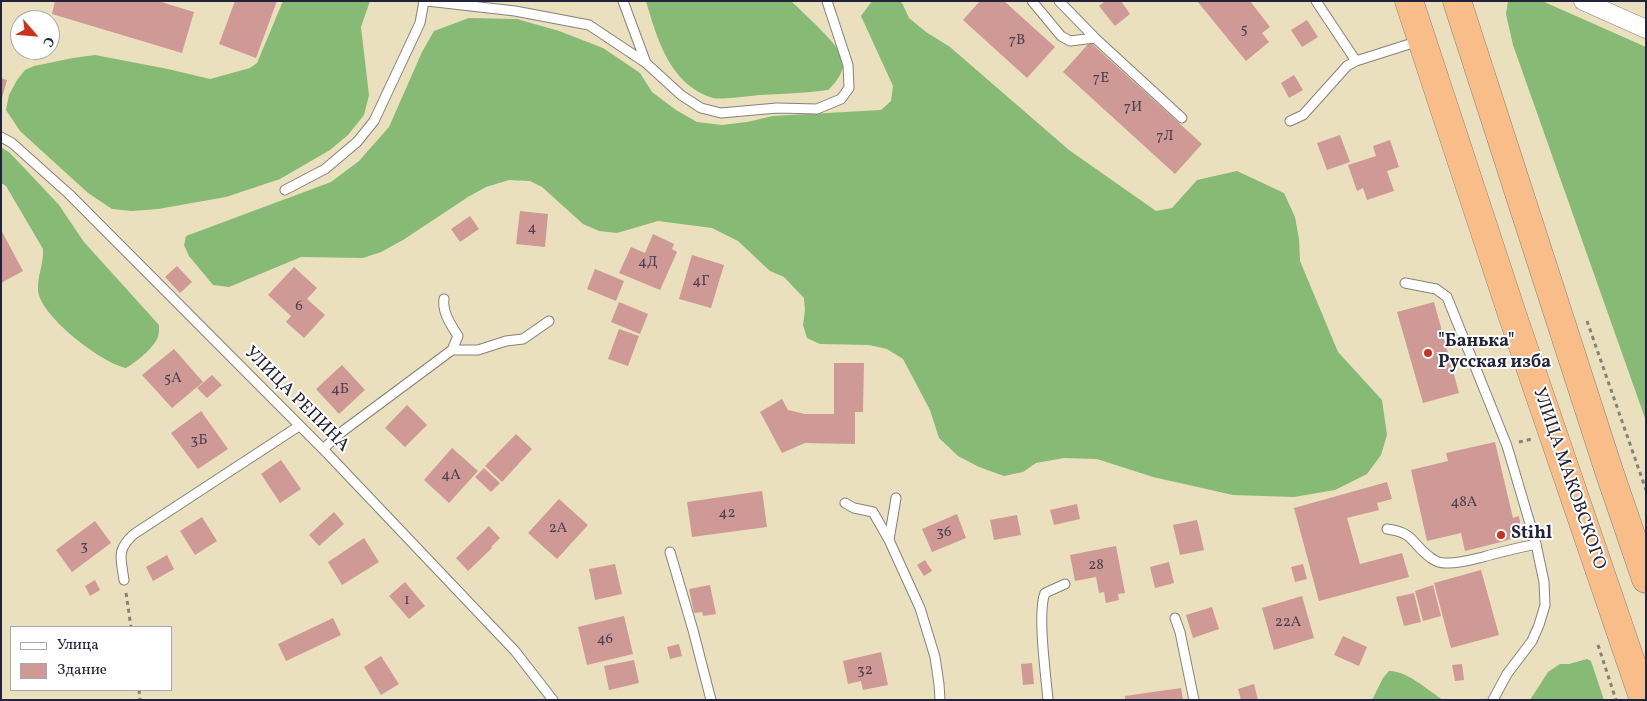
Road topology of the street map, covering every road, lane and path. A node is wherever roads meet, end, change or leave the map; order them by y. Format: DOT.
graph roads {
  1 [pos="426,1"];
  2 [pos="623,1"];
  3 [pos="827,1"];
  4 [pos="1032,1"];
  5 [pos="1059,1"];
  6 [pos="1316,1"];
  7 [pos="1408,1"];
  8 [pos="1457,1"];
  9 [pos="1583,1"];
  10 [pos="1646,29"];
  11 [pos="1095,38"];
  12 [pos="1421,40"];
  13 [pos="1356,61"];
  14 [pos="646,63"];
  15 [pos="1182,118"];
  16 [pos="1290,121"];
  17 [pos="1,137"];
  18 [pos="285,190"];
  19 [pos="1405,283"];
  20 [pos="444,299"];
  21 [pos="549,321"];
  22 [pos="452,350"];
  23 [pos="299,426"];
  24 [pos="323,449"];
  25 [pos="896,498"];
  26 [pos="845,503"];
  27 [pos="1387,529"];
  28 [pos="889,540"];
  29 [pos="1536,544"];
  30 [pos="670,552"];
  31 [pos="1646,579"];
  32 [pos="124,580"];
  33 [pos="1065,584"];
  34 [pos="1175,618"];
  35 [pos="131,626"];
  36 [pos="553,700"];
  37 [pos="711,700"];
  38 [pos="940,700"];
  39 [pos="1048,700"];
  40 [pos="1194,700"];
  41 [pos="1493,700"];
  42 [pos="1644,700"];
  1 -- 14 [label="lane"];
  1 -- 18 [label="lane"];
  2 -- 14 [label="lane"];
  3 -- 14 [label="lane"];
  4 -- 11 [label="lane"];
  5 -- 11 [label="lane"];
  6 -- 13 [label="lane"];
  7 -- 12 [label="highway, УЛИЦА МАКОВСКОГО"];
  8 -- 31 [label="highway"];
  9 -- 10 [label="street"];
  11 -- 15 [label="lane"];
  12 -- 13 [label="lane"];
  12 -- 42 [label="highway, УЛИЦА МАКОВСКОГО"];
  13 -- 16 [label="lane"];
  17 -- 23 [label="lane, УЛИЦА РЕПИНА"];
  19 -- 29 [label="lane"];
  20 -- 22 [label="lane"];
  21 -- 22 [label="lane"];
  22 -- 24 [label="lane"];
  23 -- 24 [label="lane, УЛИЦА РЕПИНА"];
  23 -- 32 [label="lane"];
  24 -- 36 [label="lane, УЛИЦА РЕПИНА"];
  25 -- 28 [label="lane"];
  26 -- 28 [label="lane"];
  27 -- 29 [label="lane"];
  28 -- 38 [label="lane"];
  29 -- 41 [label="lane"];
  30 -- 37 [label="lane"];
  32 -- 35 [label="path"];
  33 -- 39 [label="lane"];
  34 -- 40 [label="lane"];
}
